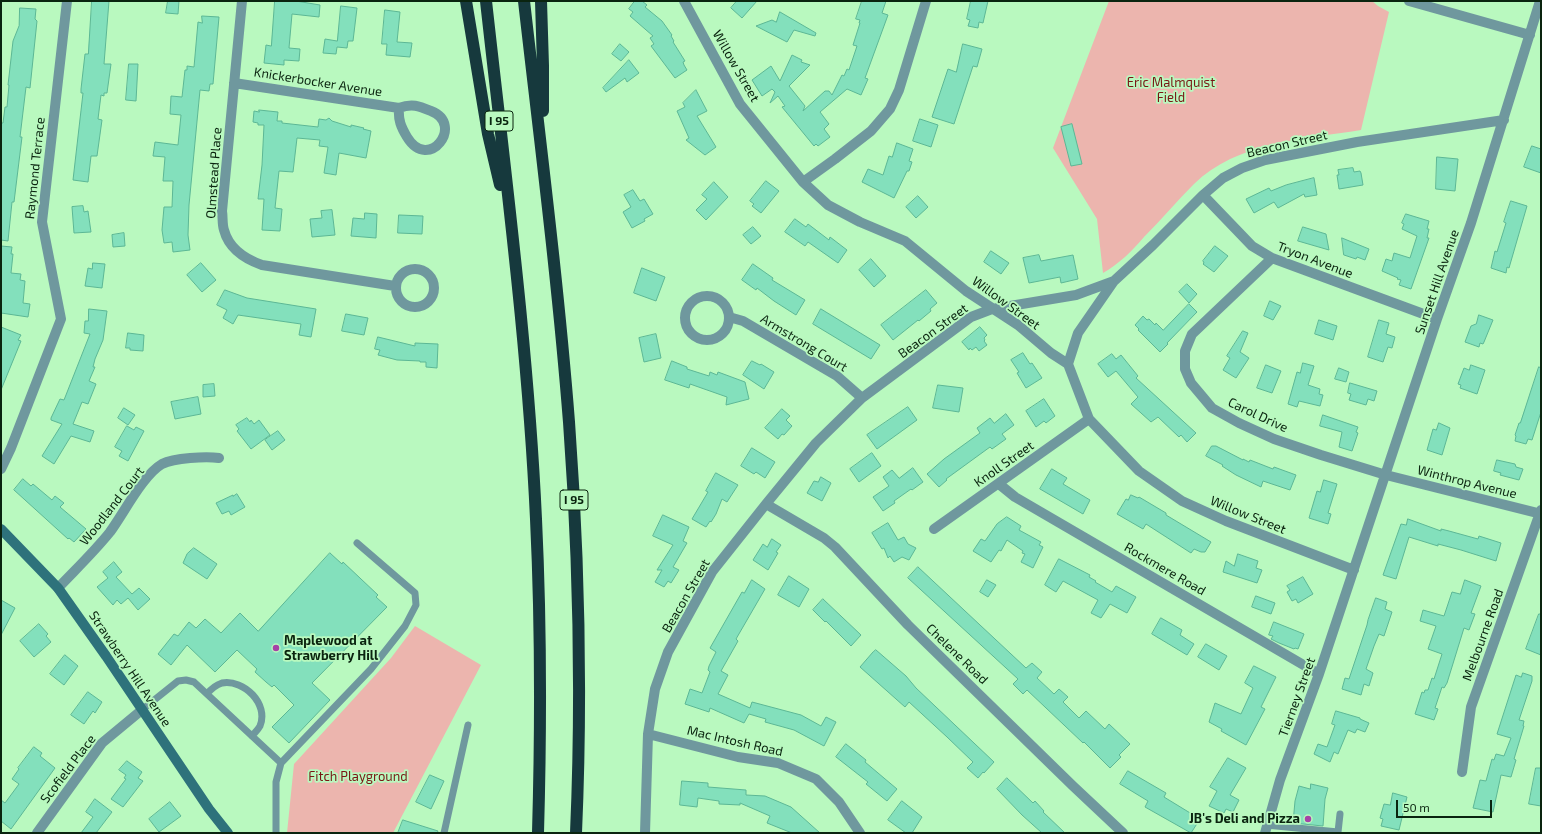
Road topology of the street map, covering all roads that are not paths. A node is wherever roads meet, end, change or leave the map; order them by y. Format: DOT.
graph roads {
  1 [pos="67,1"];
  2 [pos="242,1"];
  3 [pos="466,1"];
  4 [pos="486,1"];
  5 [pos="524,1"];
  6 [pos="541,1"];
  7 [pos="684,1"];
  8 [pos="926,1"];
  9 [pos="1409,1"];
  10 [pos="1540,1"];
  11 [pos="1530,35"];
  12 [pos="234,82"];
  13 [pos="399,108"];
  14 [pos="1504,120"];
  15 [pos="542,168"];
  16 [pos="803,182"];
  17 [pos="1203,195"];
  18 [pos="512,241"];
  19 [pos="1272,258"];
  20 [pos="1114,281"];
  21 [pos="395,286"];
  22 [pos="992,309"];
  23 [pos="729,317"];
  24 [pos="1437,319"];
  25 [pos="1068,364"];
  26 [pos="862,398"];
  27 [pos="1089,420"];
  28 [pos="219,458"];
  29 [pos="1,469"];
  30 [pos="1386,475"];
  31 [pos="999,484"];
  32 [pos="766,504"];
  33 [pos="1541,512"];
  34 [pos="1,529"];
  35 [pos="934,529"];
  36 [pos="357,543"];
  37 [pos="1354,570"];
  38 [pos="58,588"];
  39 [pos="1319,674"];
  40 [pos="207,694"];
  41 [pos="143,709"];
  42 [pos="468,725"];
  43 [pos="648,734"];
  44 [pos="252,736"];
  45 [pos="281,763"];
  46 [pos="1462,772"];
  47 [pos="1340,814"];
  48 [pos="1265,829"];
  49 [pos="37,833"];
  50 [pos="228,833"];
  51 [pos="276,833"];
  52 [pos="444,833"];
  53 [pos="538,833"];
  54 [pos="576,833"];
  55 [pos="645,833"];
  56 [pos="860,833"];
  57 [pos="1123,833"];
  1 -- 29 [label="street, Raymond Terrace"];
  2 -- 12 [label="street, Olmstead Place"];
  3 -- 18 [label="highway"];
  4 -- 18 [label="highway, I 95"];
  5 -- 15 [label="highway, I 95"];
  6 -- 15 [label="highway"];
  7 -- 16 [label="street, Willow Street"];
  8 -- 16 [label="street"];
  9 -- 11 [label="street"];
  10 -- 11 [label="street, Sunset Hill Avenue"];
  11 -- 14 [label="street, Sunset Hill Avenue"];
  12 -- 13 [label="street, Knickerbocker Avenue"];
  12 -- 21 [label="street, Olmstead Place"];
  13 -- 13 [label="street, Knickerbocker Avenue"];
  14 -- 17 [label="street, Beacon Street"];
  14 -- 24 [label="street, Sunset Hill Avenue"];
  15 -- 54 [label="highway, I 95"];
  16 -- 22 [label="street, Willow Street"];
  17 -- 19 [label="street, Tryon Avenue"];
  17 -- 20 [label="street, Beacon Street"];
  18 -- 53 [label="highway, I 95"];
  19 -- 24 [label="street, Tryon Avenue"];
  19 -- 30 [label="street, Carol Drive"];
  20 -- 22 [label="street, Beacon Street"];
  20 -- 25 [label="street"];
  22 -- 25 [label="street, Willow Street"];
  22 -- 26 [label="street, Beacon Street"];
  23 -- 23 [label="street"];
  23 -- 26 [label="street, Armstrong Court"];
  24 -- 30 [label="street, Sunset Hill Avenue"];
  25 -- 27 [label="street, Willow Street"];
  26 -- 32 [label="street, Beacon Street"];
  27 -- 31 [label="street, Knoll Street"];
  27 -- 37 [label="street, Willow Street"];
  28 -- 38 [label="street, Woodland Court"];
  30 -- 33 [label="street, Winthrop Avenue"];
  30 -- 37 [label="street, Sunset Hill Avenue"];
  31 -- 35 [label="street, Knoll Street"];
  31 -- 39 [label="street, Rockmere Road"];
  32 -- 43 [label="street, Beacon Street"];
  32 -- 57 [label="street, Chelene Road"];
  33 -- 46 [label="street, Melbourne Road"];
  34 -- 38 [label="main road, Strawberry Hill Avenue"];
  36 -- 45 [label="lane"];
  37 -- 39 [label="street, Tierney Street"];
  38 -- 41 [label="main road, Strawberry Hill Avenue"];
  39 -- 48 [label="street, Tierney Street"];
  40 -- 41 [label="lane"];
  40 -- 44 [label="lane"];
  40 -- 44 [label="lane"];
  41 -- 49 [label="street, Scofield Place"];
  41 -- 50 [label="main road, Strawberry Hill Avenue"];
  42 -- 52 [label="lane"];
  43 -- 55 [label="street, Beacon Street"];
  43 -- 56 [label="street, Mac Intosh Road"];
  44 -- 45 [label="lane"];
  45 -- 51 [label="lane"];
  47 -- 48 [label="lane"];
}
